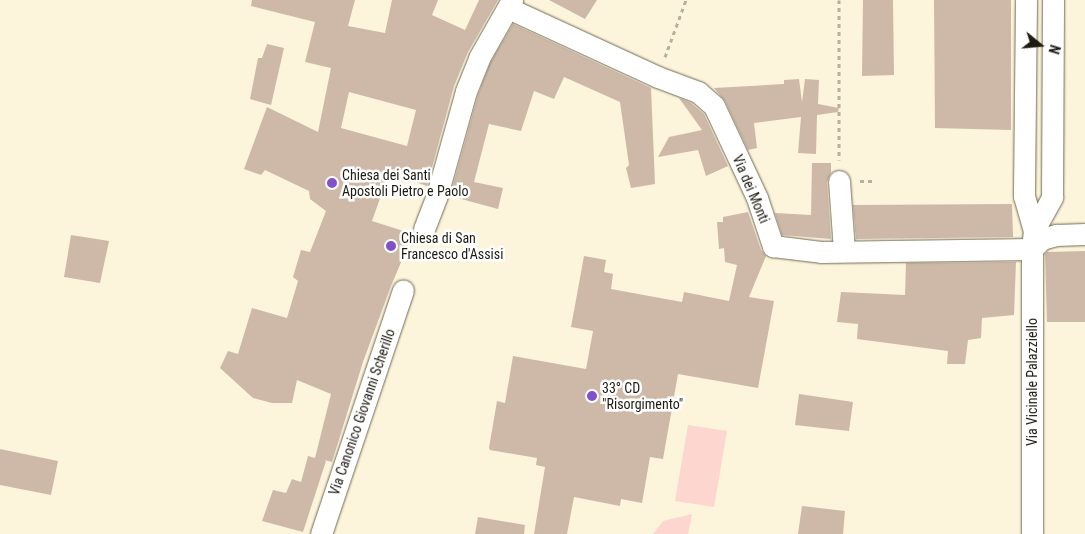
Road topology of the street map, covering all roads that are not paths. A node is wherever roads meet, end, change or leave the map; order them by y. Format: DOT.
graph roads {
  1 [pos="1026,0"];
  2 [pos="1053,0"];
  3 [pos="510,4"];
  4 [pos="839,181"];
  5 [pos="424,229"];
  6 [pos="1085,234"];
  7 [pos="1033,239"];
  8 [pos="844,250"];
  9 [pos="403,290"];
  10 [pos="321,534"];
  11 [pos="1032,534"];
  1 -- 7 [label="street, Via Vicinale Palazziello"];
  2 -- 7 [label="street, Via Vicinale Palazziello"];
  3 -- 5 [label="street"];
  3 -- 8 [label="street, Via dei Monti"];
  4 -- 8 [label="street"];
  6 -- 7 [label="street"];
  7 -- 8 [label="street, Via dei Monti"];
  7 -- 11 [label="street, Via Vicinale Palazziello"];
  9 -- 10 [label="street, Via Canonico Giovanni Scherillo"];
}
